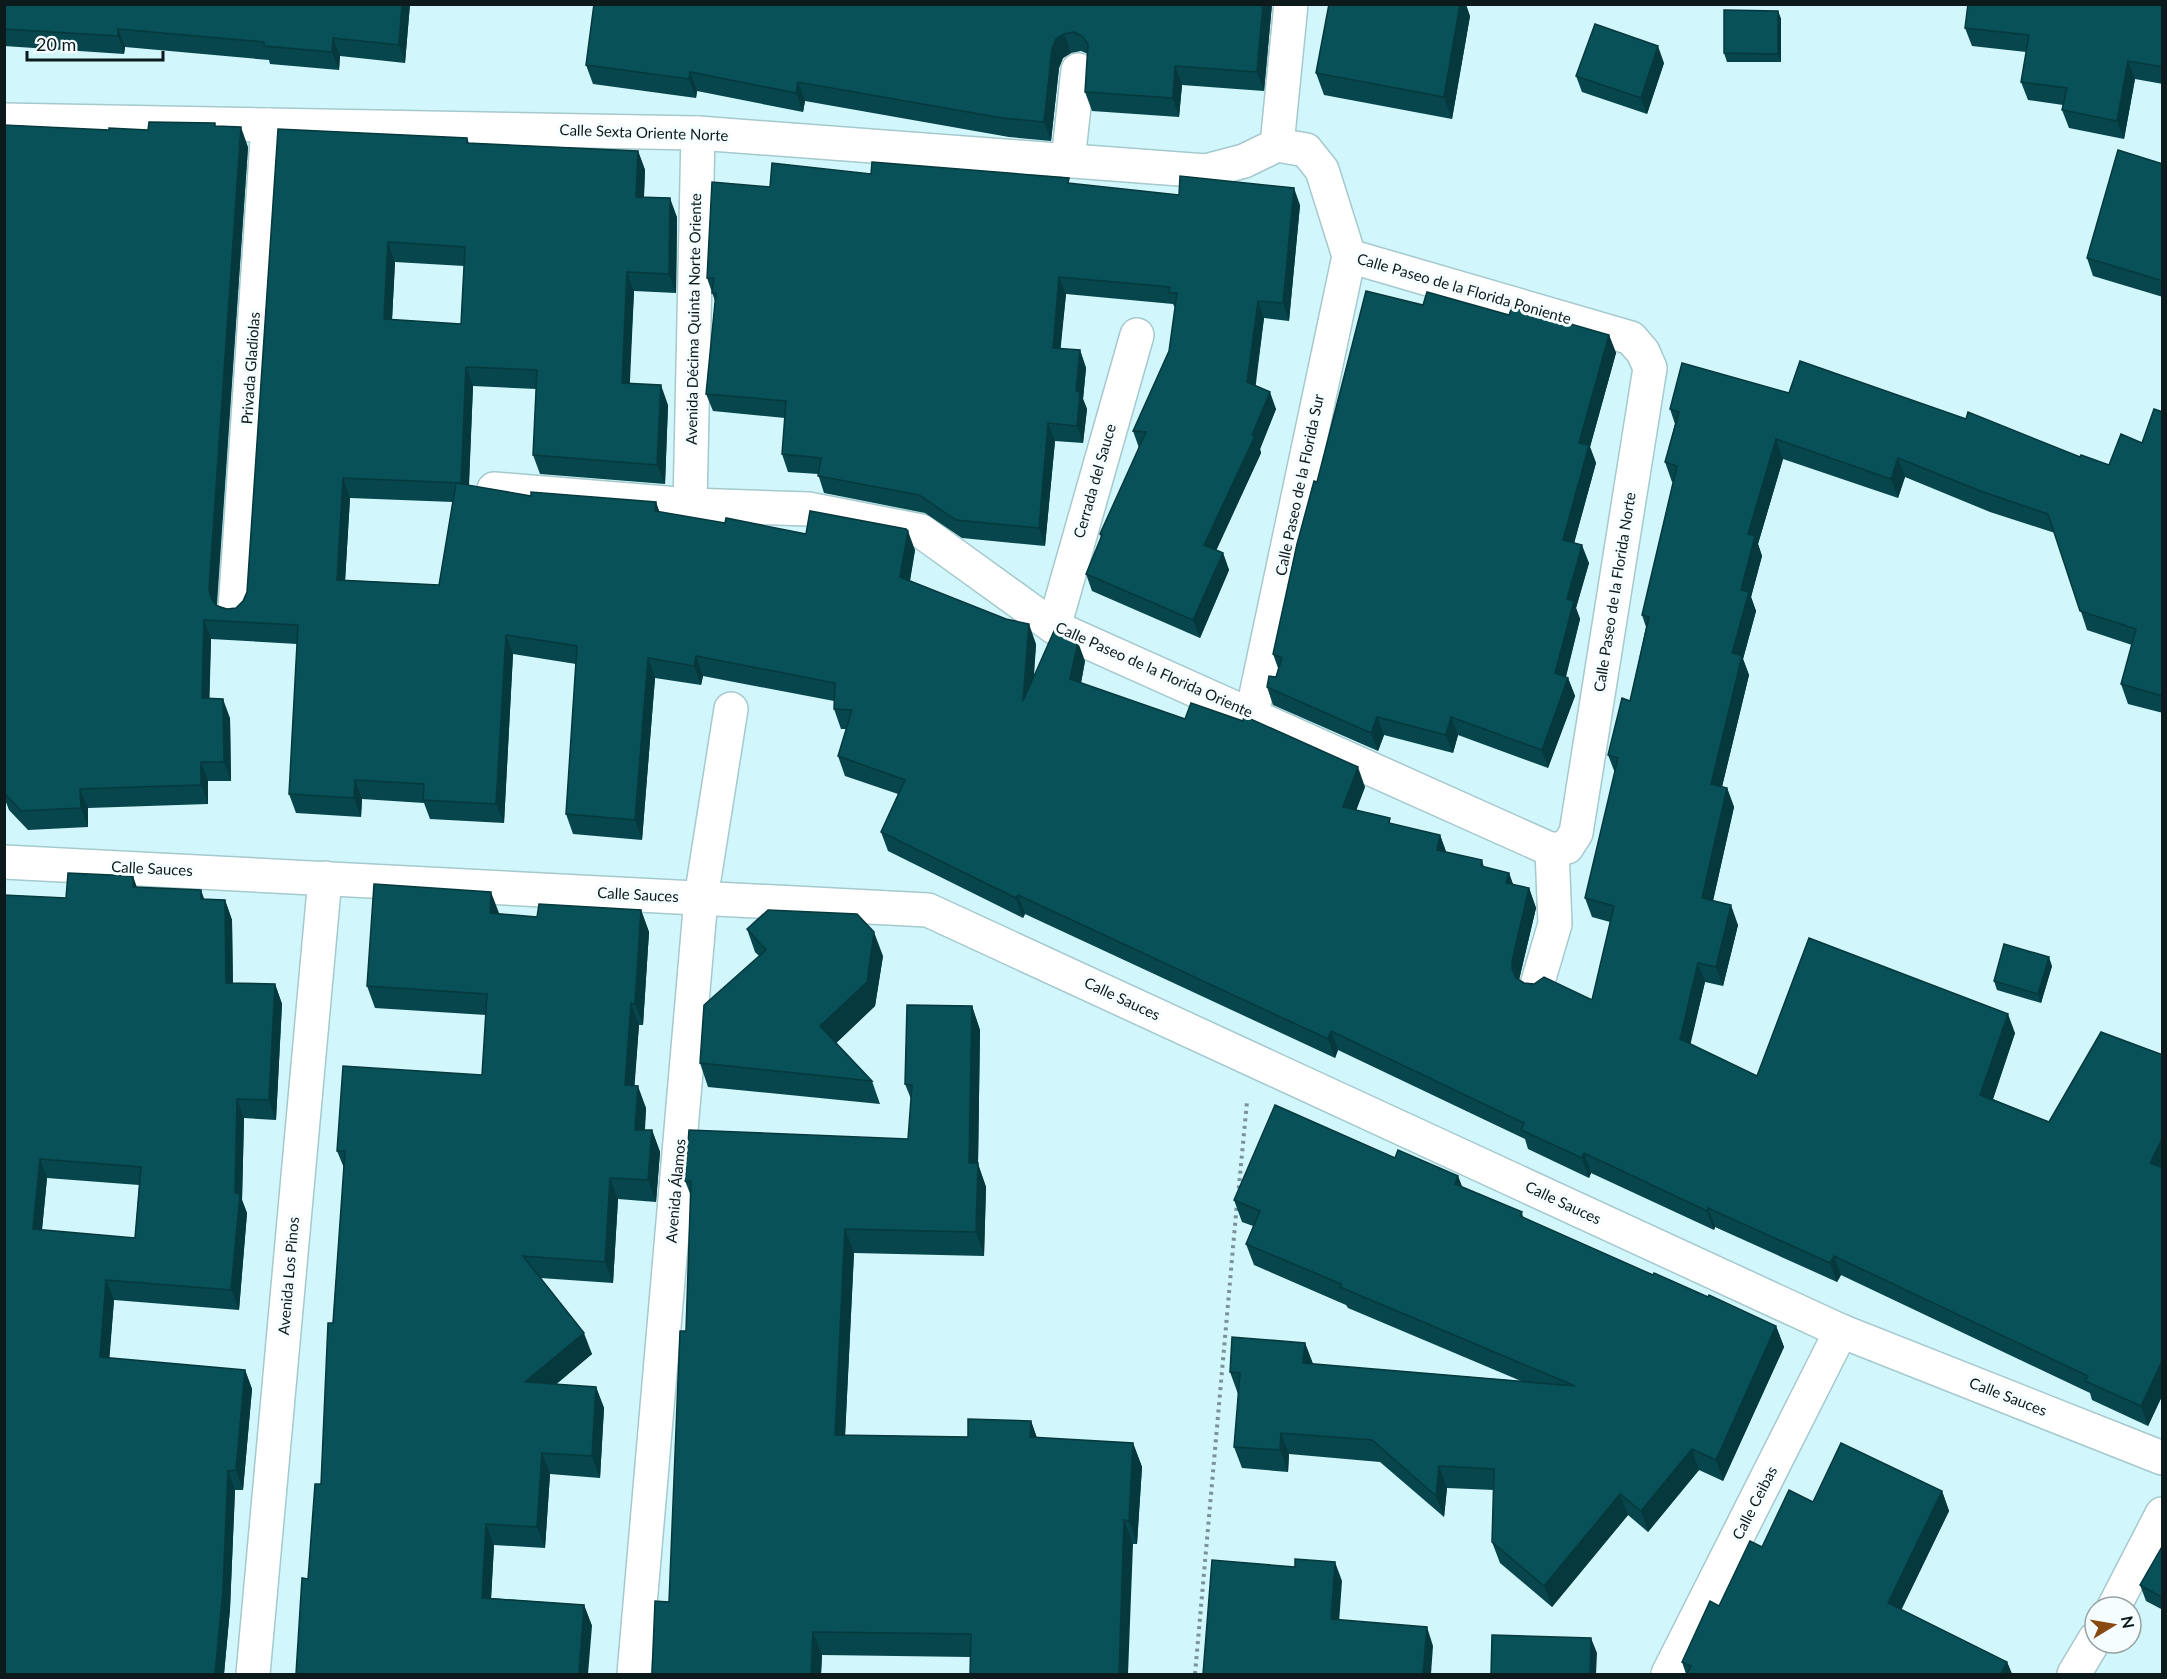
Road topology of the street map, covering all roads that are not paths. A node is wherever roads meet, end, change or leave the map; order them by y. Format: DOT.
graph roads {
  1 [pos="1291,4"];
  2 [pos="1078,70"];
  3 [pos="4,120"];
  4 [pos="268,125"];
  5 [pos="698,133"];
  6 [pos="1277,145"];
  7 [pos="1068,161"];
  8 [pos="1349,256"];
  9 [pos="1137,335"];
  10 [pos="1643,352"];
  11 [pos="494,489"];
  12 [pos="690,505"];
  13 [pos="235,610"];
  14 [pos="1054,627"];
  15 [pos="731,710"];
  16 [pos="1252,714"];
  17 [pos="1564,842"];
  18 [pos="4,862"];
  19 [pos="325,878"];
  20 [pos="701,898"];
  21 [pos="1537,985"];
  22 [pos="1842,1331"];
  23 [pos="2163,1458"];
  24 [pos="2163,1514"];
  25 [pos="2120,1595"];
  26 [pos="2085,1655"];
  27 [pos="253,1674"];
  28 [pos="634,1674"];
  29 [pos="1668,1674"];
  30 [pos="2074,1674"];
  1 -- 6 [label="street"];
  2 -- 7 [label="street"];
  3 -- 4 [label="street, Calle Sexta Oriente Norte"];
  4 -- 5 [label="street, Calle Sexta Oriente Norte"];
  4 -- 13 [label="street, Privada Gladiolas"];
  5 -- 7 [label="street, Calle Sexta Oriente Norte"];
  5 -- 12 [label="street, Avenida Décima Quinta Norte Oriente"];
  6 -- 7 [label="street, Calle Sexta Oriente Norte"];
  6 -- 8 [label="street, Calle Paseo de la Florida Poniente"];
  8 -- 10 [label="street, Calle Paseo de la Florida Poniente"];
  8 -- 16 [label="street, Calle Paseo de la Florida Sur"];
  9 -- 14 [label="street, Cerrada del Sauce"];
  10 -- 17 [label="street, Calle Paseo de la Florida Norte"];
  11 -- 12 [label="street, Calle Paseo de la Florida Oriente"];
  12 -- 14 [label="street, Calle Paseo de la Florida Oriente"];
  14 -- 16 [label="street, Calle Paseo de la Florida Oriente"];
  15 -- 20 [label="street, Avenida Álamos"];
  16 -- 17 [label="street, Calle Paseo de la Florida Oriente"];
  17 -- 21 [label="street, Calle Paseo de la Florida Norte"];
  18 -- 19 [label="street, Calle Sauces"];
  19 -- 20 [label="street, Calle Sauces"];
  19 -- 27 [label="street, Avenida Los Pinos"];
  20 -- 22 [label="street, Calle Sauces"];
  20 -- 28 [label="street, Avenida Álamos"];
  22 -- 23 [label="street, Calle Sauces"];
  22 -- 29 [label="street, Calle Ceibas"];
  24 -- 25 [label="street"];
  26 -- 30 [label="street"];
}
